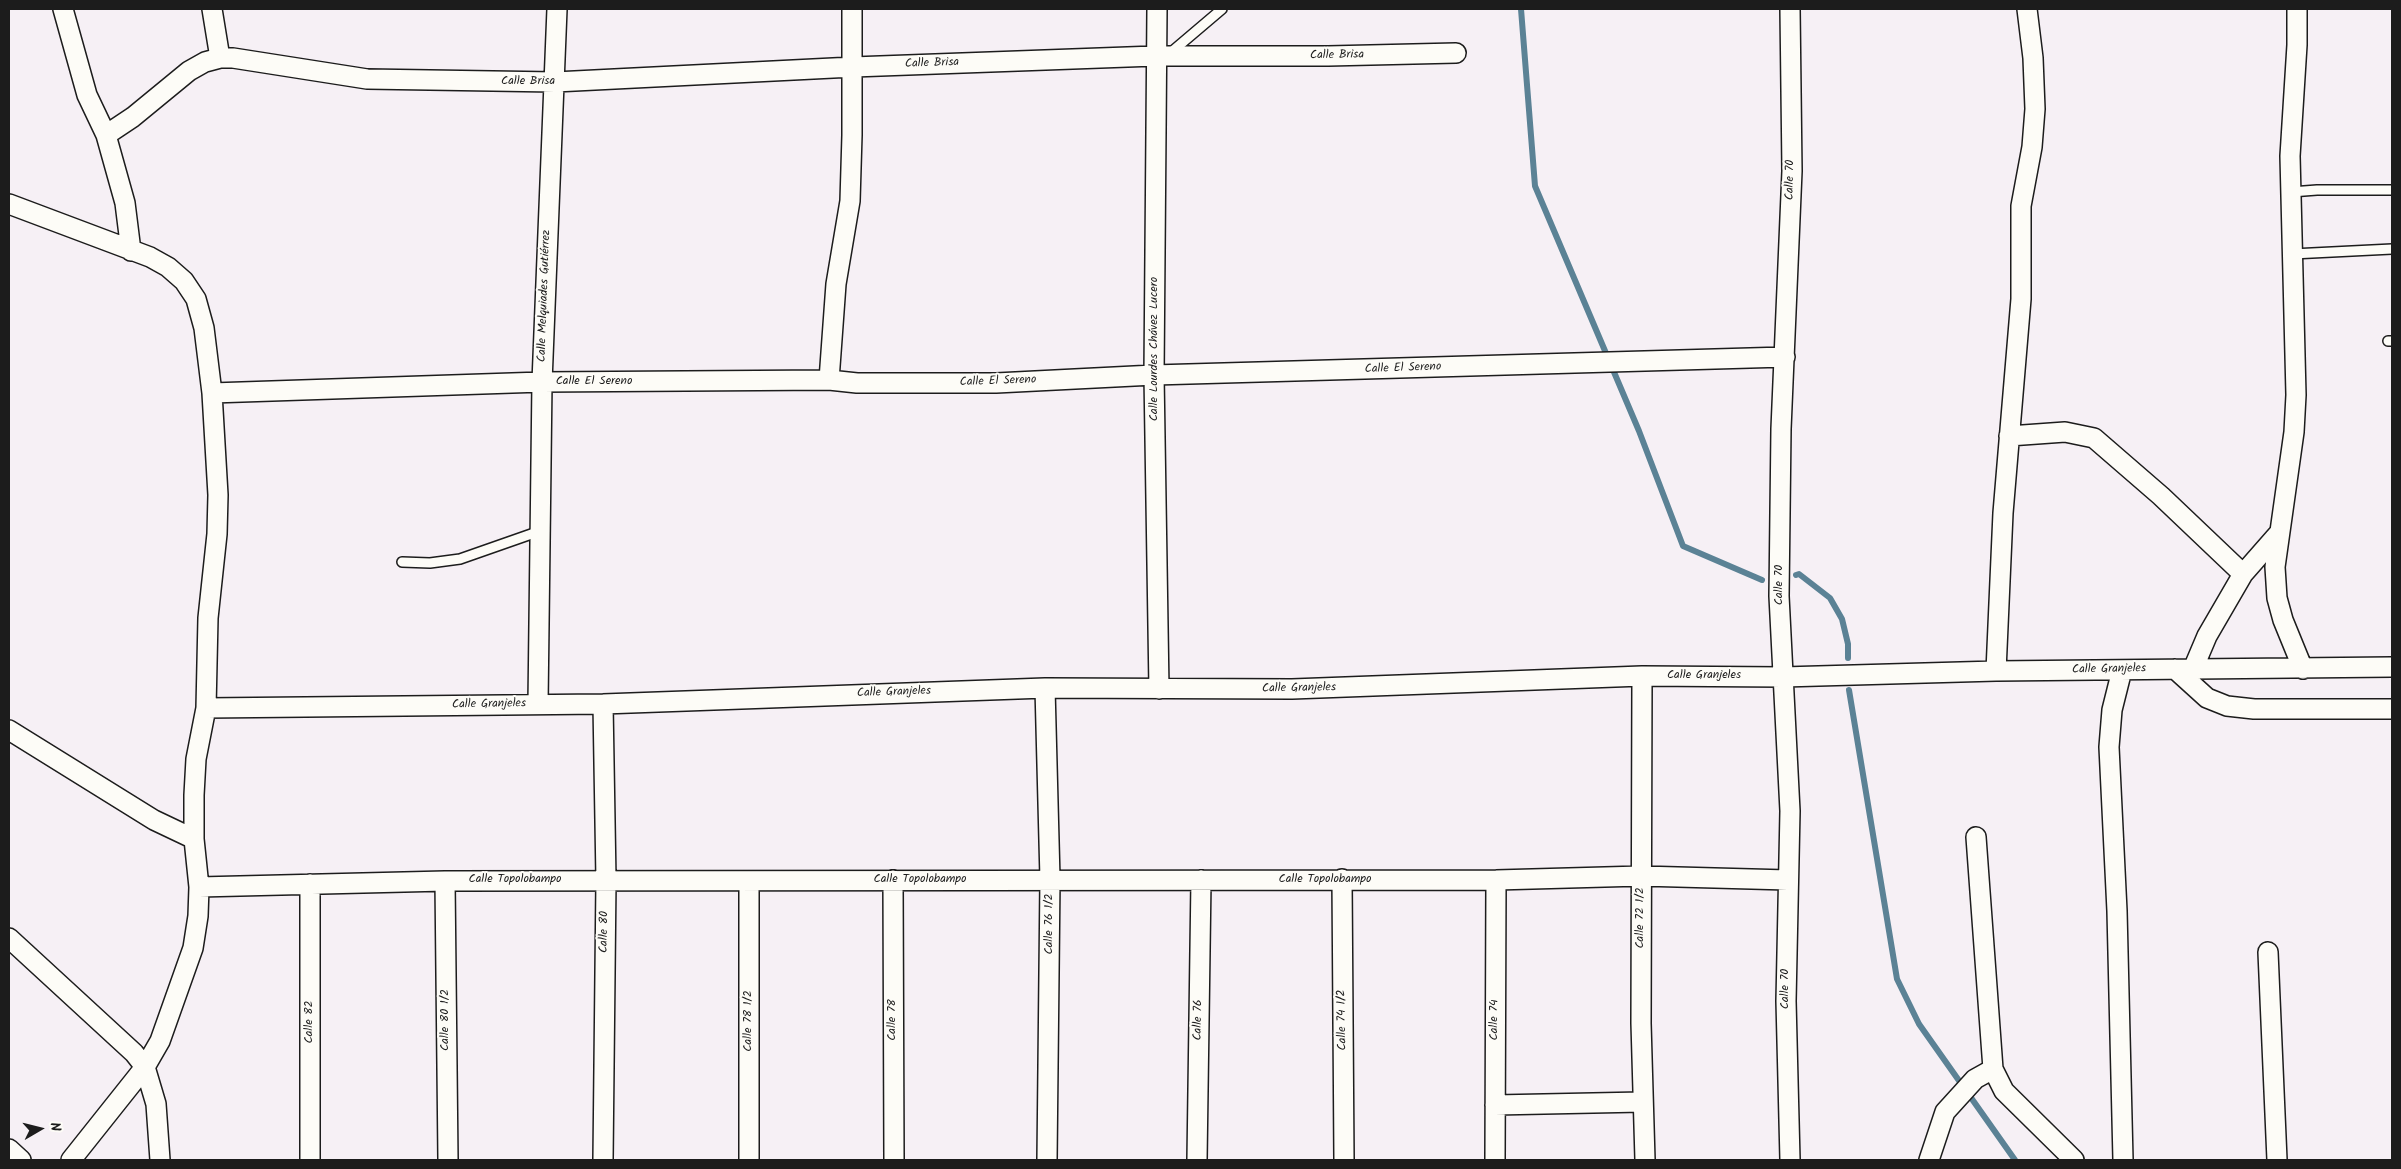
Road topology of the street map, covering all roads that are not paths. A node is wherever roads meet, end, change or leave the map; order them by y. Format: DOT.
graph roads {
  1 [pos="63,9"];
  2 [pos="212,9"];
  3 [pos="557,9"];
  4 [pos="852,9"];
  5 [pos="1157,9"];
  6 [pos="1222,9"];
  7 [pos="1790,9"];
  8 [pos="2027,9"];
  9 [pos="2297,9"];
  10 [pos="1456,53"];
  11 [pos="1161,56"];
  12 [pos="220,58"];
  13 [pos="852,67"];
  14 [pos="555,82"];
  15 [pos="106,135"];
  16 [pos="2392,190"];
  17 [pos="2291,192"];
  18 [pos="9,204"];
  19 [pos="2392,249"];
  20 [pos="131,250"];
  21 [pos="2292,254"];
  22 [pos="1785,357"];
  23 [pos="1154,375"];
  24 [pos="829,380"];
  25 [pos="542,382"];
  26 [pos="212,393"];
  27 [pos="2009,436"];
  28 [pos="540,531"];
  29 [pos="2279,533"];
  30 [pos="402,562"];
  31 [pos="2242,574"];
  32 [pos="2392,667"];
  33 [pos="2184,669"];
  34 [pos="2303,669"];
  35 [pos="2122,670"];
  36 [pos="1996,671"];
  37 [pos="1642,676"];
  38 [pos="1783,677"];
  39 [pos="1045,688"];
  40 [pos="1159,689"];
  41 [pos="538,704"];
  42 [pos="603,704"];
  43 [pos="206,708"];
  44 [pos="2392,710"];
  45 [pos="9,730"];
  46 [pos="1976,837"];
  47 [pos="194,839"];
  48 [pos="1641,876"];
  49 [pos="1342,879"];
  50 [pos="445,880"];
  51 [pos="606,880"];
  52 [pos="893,880"];
  53 [pos="1050,880"];
  54 [pos="1201,880"];
  55 [pos="1496,880"];
  56 [pos="1788,880"];
  57 [pos="749,881"];
  58 [pos="310,884"];
  59 [pos="199,887"];
  60 [pos="9,938"];
  61 [pos="2268,952"];
  62 [pos="145,1068"];
  63 [pos="1993,1069"];
  64 [pos="1642,1102"];
  65 [pos="1495,1106"];
  66 [pos="9,1149"];
  67 [pos="21,1160"];
  68 [pos="71,1160"];
  69 [pos="160,1160"];
  70 [pos="310,1160"];
  71 [pos="448,1160"];
  72 [pos="603,1160"];
  73 [pos="749,1160"];
  74 [pos="894,1160"];
  75 [pos="1048,1160"];
  76 [pos="1197,1160"];
  77 [pos="1344,1160"];
  78 [pos="1495,1160"];
  79 [pos="1645,1160"];
  80 [pos="1790,1160"];
  81 [pos="1929,1160"];
  82 [pos="2074,1160"];
  83 [pos="2123,1160"];
  84 [pos="2277,1160"];
  1 -- 15 [label="street"];
  2 -- 12 [label="street"];
  3 -- 14 [label="street, Calle Melquiades Gutiérrez"];
  4 -- 13 [label="street"];
  5 -- 11 [label="street, Calle Lourdes Chávez Lucero"];
  6 -- 11 [label="lane"];
  7 -- 22 [label="street, Calle 70"];
  8 -- 27 [label="street"];
  9 -- 17 [label="street"];
  10 -- 11 [label="street, Calle Brisa"];
  11 -- 13 [label="street, Calle Brisa"];
  11 -- 23 [label="street, Calle Lourdes Chávez Lucero"];
  12 -- 14 [label="street, Calle Brisa"];
  12 -- 15 [label="street"];
  13 -- 14 [label="street, Calle Brisa"];
  13 -- 24 [label="street"];
  14 -- 25 [label="street, Calle Melquiades Gutiérrez"];
  15 -- 20 [label="street"];
  16 -- 17 [label="lane"];
  17 -- 21 [label="street"];
  18 -- 20 [label="street"];
  19 -- 21 [label="lane"];
  20 -- 26 [label="street"];
  21 -- 29 [label="street"];
  22 -- 23 [label="street, Calle El Sereno"];
  22 -- 38 [label="street, Calle 70"];
  23 -- 24 [label="street, Calle El Sereno"];
  23 -- 40 [label="street, Calle Lourdes Chávez Lucero"];
  24 -- 25 [label="street, Calle El Sereno"];
  25 -- 26 [label="street, Calle El Sereno"];
  25 -- 28 [label="street, Calle Melquiades Gutiérrez"];
  26 -- 43 [label="street"];
  27 -- 31 [label="street"];
  27 -- 36 [label="street"];
  28 -- 30 [label="lane"];
  28 -- 41 [label="street, Calle Melquiades Gutiérrez"];
  29 -- 31 [label="street"];
  29 -- 34 [label="street"];
  31 -- 33 [label="street"];
  32 -- 34 [label="street, Calle Granjeles"];
  33 -- 34 [label="street, Calle Granjeles"];
  33 -- 35 [label="street, Calle Granjeles"];
  33 -- 44 [label="street"];
  35 -- 36 [label="street, Calle Granjeles"];
  35 -- 83 [label="street"];
  36 -- 38 [label="street, Calle Granjeles"];
  37 -- 38 [label="street, Calle Granjeles"];
  37 -- 40 [label="street, Calle Granjeles"];
  37 -- 48 [label="street, Calle 72 1/2"];
  38 -- 56 [label="street, Calle 70"];
  39 -- 40 [label="street, Calle Granjeles"];
  39 -- 42 [label="street, Calle Granjeles"];
  39 -- 53 [label="street, Calle 76 1/2"];
  41 -- 42 [label="street, Calle Granjeles"];
  41 -- 43 [label="street, Calle Granjeles"];
  42 -- 51 [label="street, Calle 80"];
  43 -- 47 [label="street"];
  45 -- 47 [label="street"];
  46 -- 63 [label="street"];
  47 -- 59 [label="street"];
  48 -- 55 [label="street, Calle Topolobampo"];
  48 -- 56 [label="street, Calle Topolobampo"];
  48 -- 64 [label="street, Calle 72 1/2"];
  49 -- 54 [label="street, Calle Topolobampo"];
  49 -- 55 [label="street, Calle Topolobampo"];
  49 -- 77 [label="street, Calle 74 1/2"];
  50 -- 51 [label="street, Calle Topolobampo"];
  50 -- 58 [label="street, Calle Topolobampo"];
  50 -- 71 [label="street, Calle 80 1/2"];
  51 -- 57 [label="street, Calle Topolobampo"];
  51 -- 72 [label="street, Calle 80"];
  52 -- 53 [label="street, Calle Topolobampo"];
  52 -- 57 [label="street, Calle Topolobampo"];
  52 -- 74 [label="street, Calle 78"];
  53 -- 54 [label="street, Calle Topolobampo"];
  53 -- 75 [label="street, Calle 76 1/2"];
  54 -- 76 [label="street, Calle 76"];
  55 -- 65 [label="street, Calle 74"];
  56 -- 80 [label="street, Calle 70"];
  57 -- 73 [label="street, Calle 78 1/2"];
  58 -- 59 [label="street, Calle Topolobampo"];
  58 -- 70 [label="street, Calle 82"];
  59 -- 62 [label="street"];
  60 -- 62 [label="street"];
  61 -- 84 [label="street"];
  62 -- 68 [label="street"];
  62 -- 69 [label="street"];
  63 -- 81 [label="street"];
  63 -- 82 [label="street"];
  64 -- 65 [label="street"];
  64 -- 79 [label="street, Calle 72 1/2"];
  65 -- 78 [label="street, Calle 74"];
  66 -- 67 [label="street"];
}
